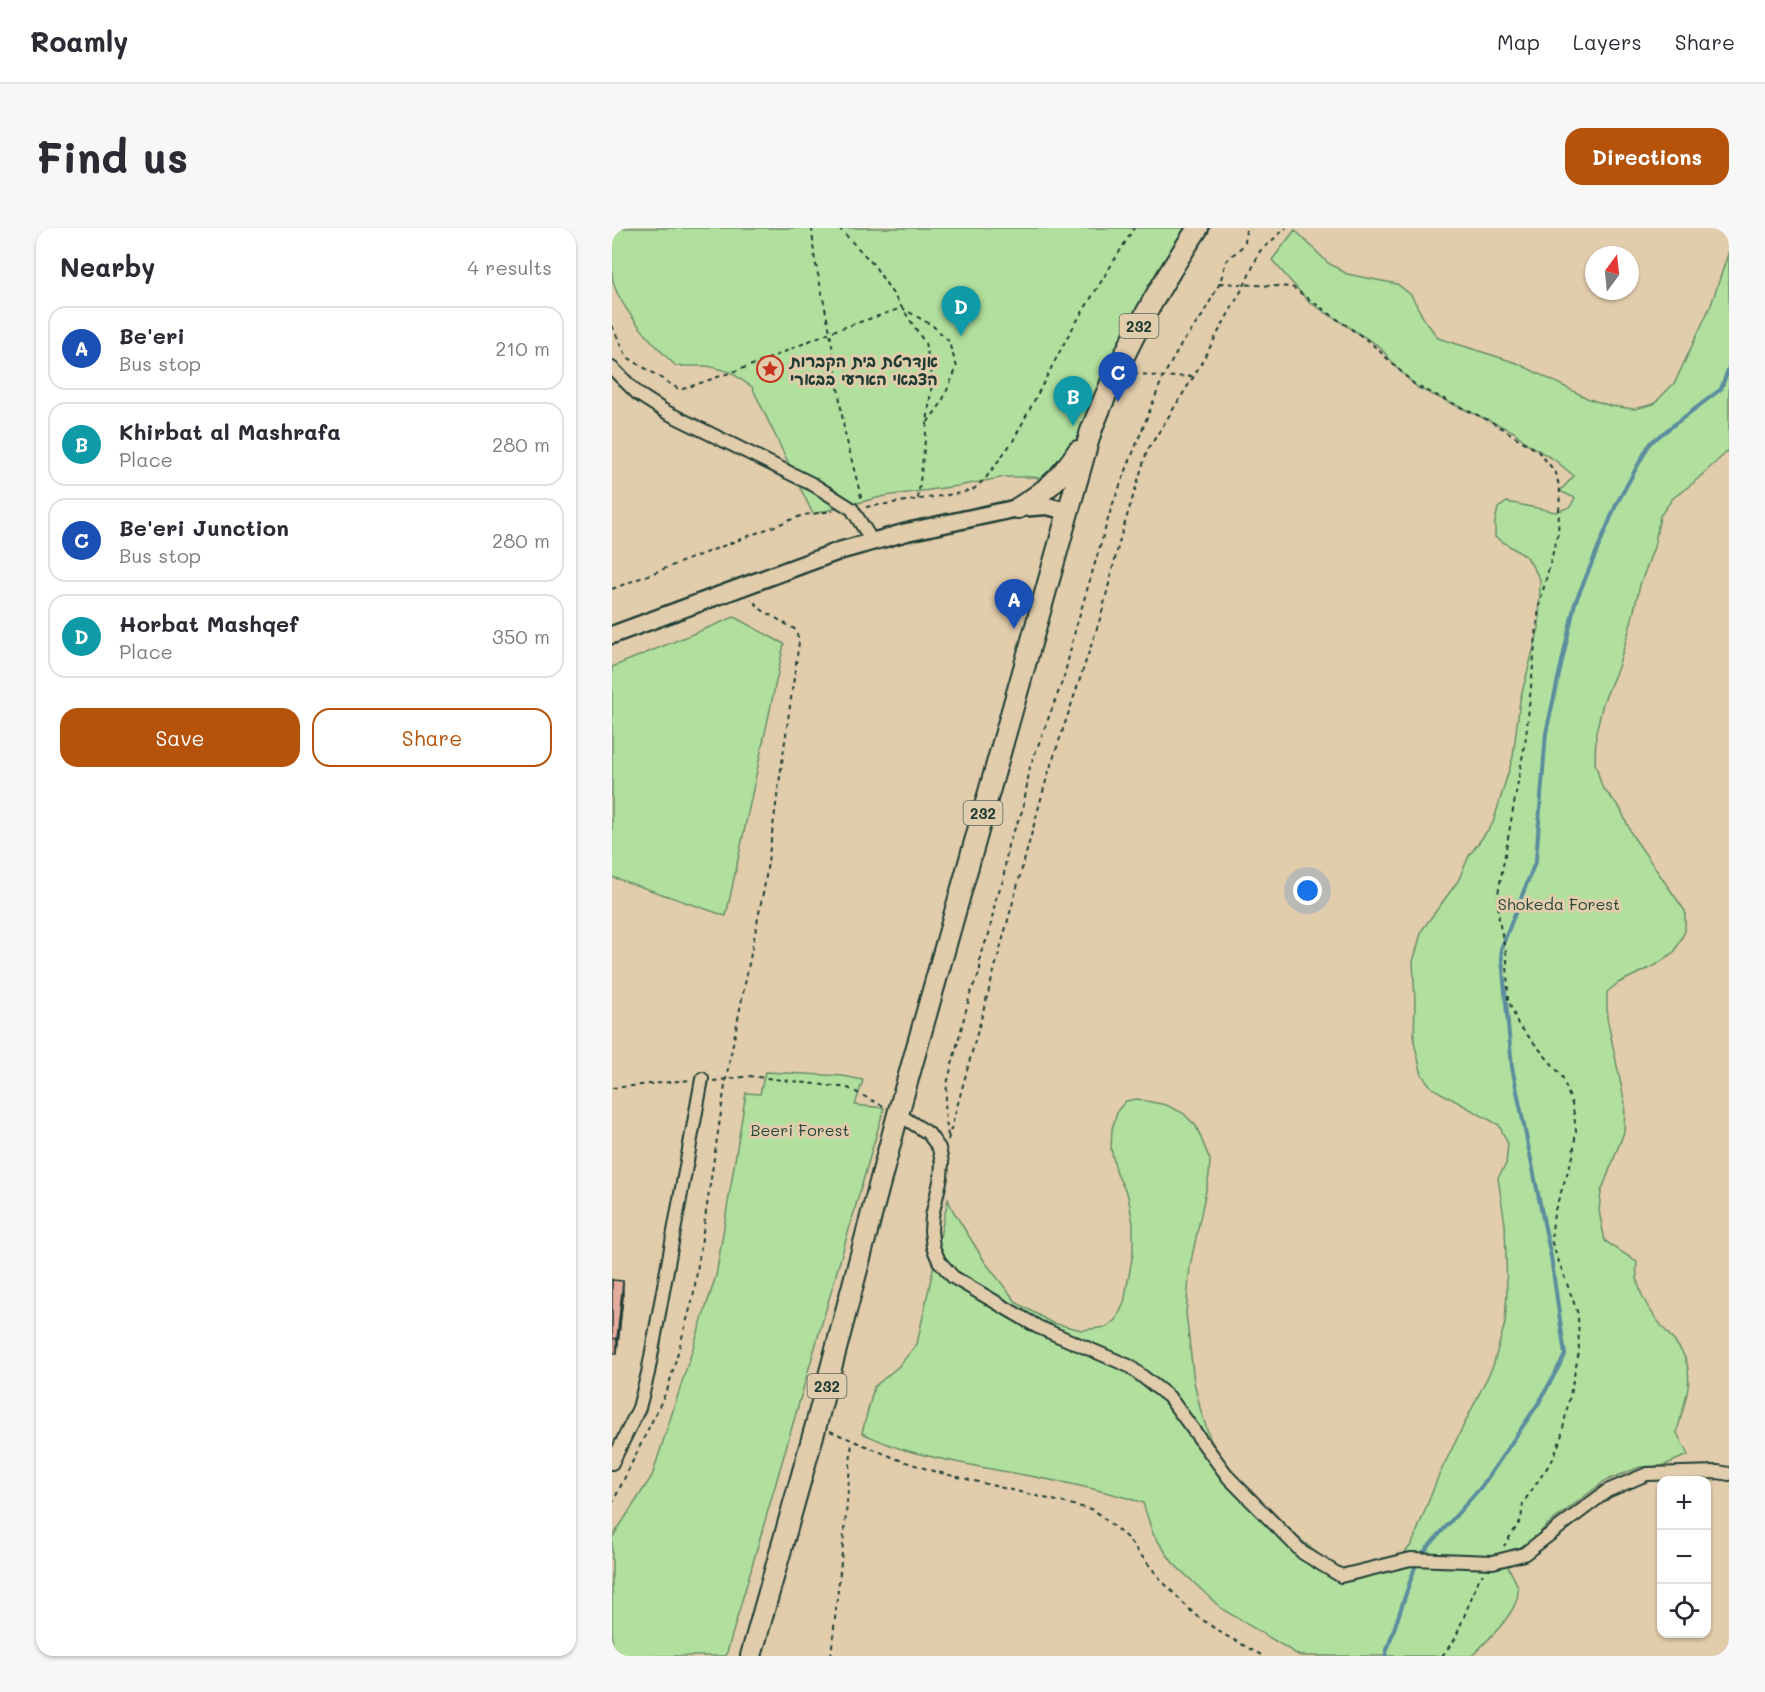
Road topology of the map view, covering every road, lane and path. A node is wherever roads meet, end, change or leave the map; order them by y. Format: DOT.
graph roads {
  1 [pos="812,228"];
  2 [pos="838,228"];
  3 [pos="1134,228"];
  4 [pos="1198,228"];
  5 [pos="1246,228"];
  6 [pos="1286,228"];
  7 [pos="1220,283"];
  8 [pos="1245,284"];
  9 [pos="902,308"];
  10 [pos="612,326"];
  11 [pos="830,332"];
  12 [pos="612,368"];
  13 [pos="1116,370"];
  14 [pos="1194,376"];
  15 [pos="1163,377"];
  16 [pos="927,423"];
  17 [pos="1091,431"];
  18 [pos="918,500"];
  19 [pos="1018,508"];
  20 [pos="852,509"];
  21 [pos="1067,511"];
  22 [pos="872,541"];
  23 [pos="743,586"];
  24 [pos="612,589"];
  25 [pos="612,635"];
  26 [pos="702,1079"];
  27 [pos="726,1079"];
  28 [pos="612,1088"];
  29 [pos="898,1114"];
  30 [pos="942,1163"];
  31 [pos="816,1425"];
  32 [pos="852,1440"];
  33 [pos="612,1463"];
  34 [pos="1729,1474"];
  35 [pos="612,1504"];
  36 [pos="1493,1562"];
  37 [pos="751,1656"];
  38 [pos="831,1656"];
  39 [pos="1263,1656"];
  40 [pos="1442,1656"];
  1 -- 11 [label="path"];
  2 -- 9 [label="path"];
  3 -- 18 [label="path"];
  4 -- 13 [label="main road, 232"];
  5 -- 7 [label="path"];
  6 -- 8 [label="path"];
  7 -- 8 [label="path"];
  7 -- 15 [label="path"];
  8 -- 14 [label="path"];
  8 -- 36 [label="path"];
  9 -- 11 [label="path"];
  9 -- 16 [label="path"];
  9 -- 16 [label="path"];
  10 -- 11 [label="path"];
  11 -- 18 [label="path"];
  12 -- 20 [label="street"];
  13 -- 15 [label="path"];
  13 -- 17 [label="main road, 232"];
  14 -- 15 [label="path"];
  14 -- 30 [label="path"];
  15 -- 30 [label="path"];
  16 -- 18 [label="path"];
  17 -- 19 [label="main road"];
  17 -- 21 [label="main road, 232"];
  19 -- 21 [label="main road"];
  19 -- 22 [label="main road"];
  20 -- 22 [label="street"];
  20 -- 24 [label="path"];
  21 -- 29 [label="main road, 232"];
  22 -- 23 [label="main road"];
  23 -- 25 [label="main road"];
  23 -- 27 [label="path"];
  26 -- 27 [label="path"];
  26 -- 28 [label="path"];
  26 -- 33 [label="street"];
  27 -- 29 [label="path"];
  27 -- 35 [label="path"];
  29 -- 30 [label="street"];
  29 -- 31 [label="main road, 232"];
  30 -- 36 [label="street"];
  31 -- 32 [label="path"];
  31 -- 37 [label="main road, 232"];
  32 -- 38 [label="path"];
  32 -- 39 [label="path"];
  34 -- 36 [label="street"];
  36 -- 40 [label="path"];
}
